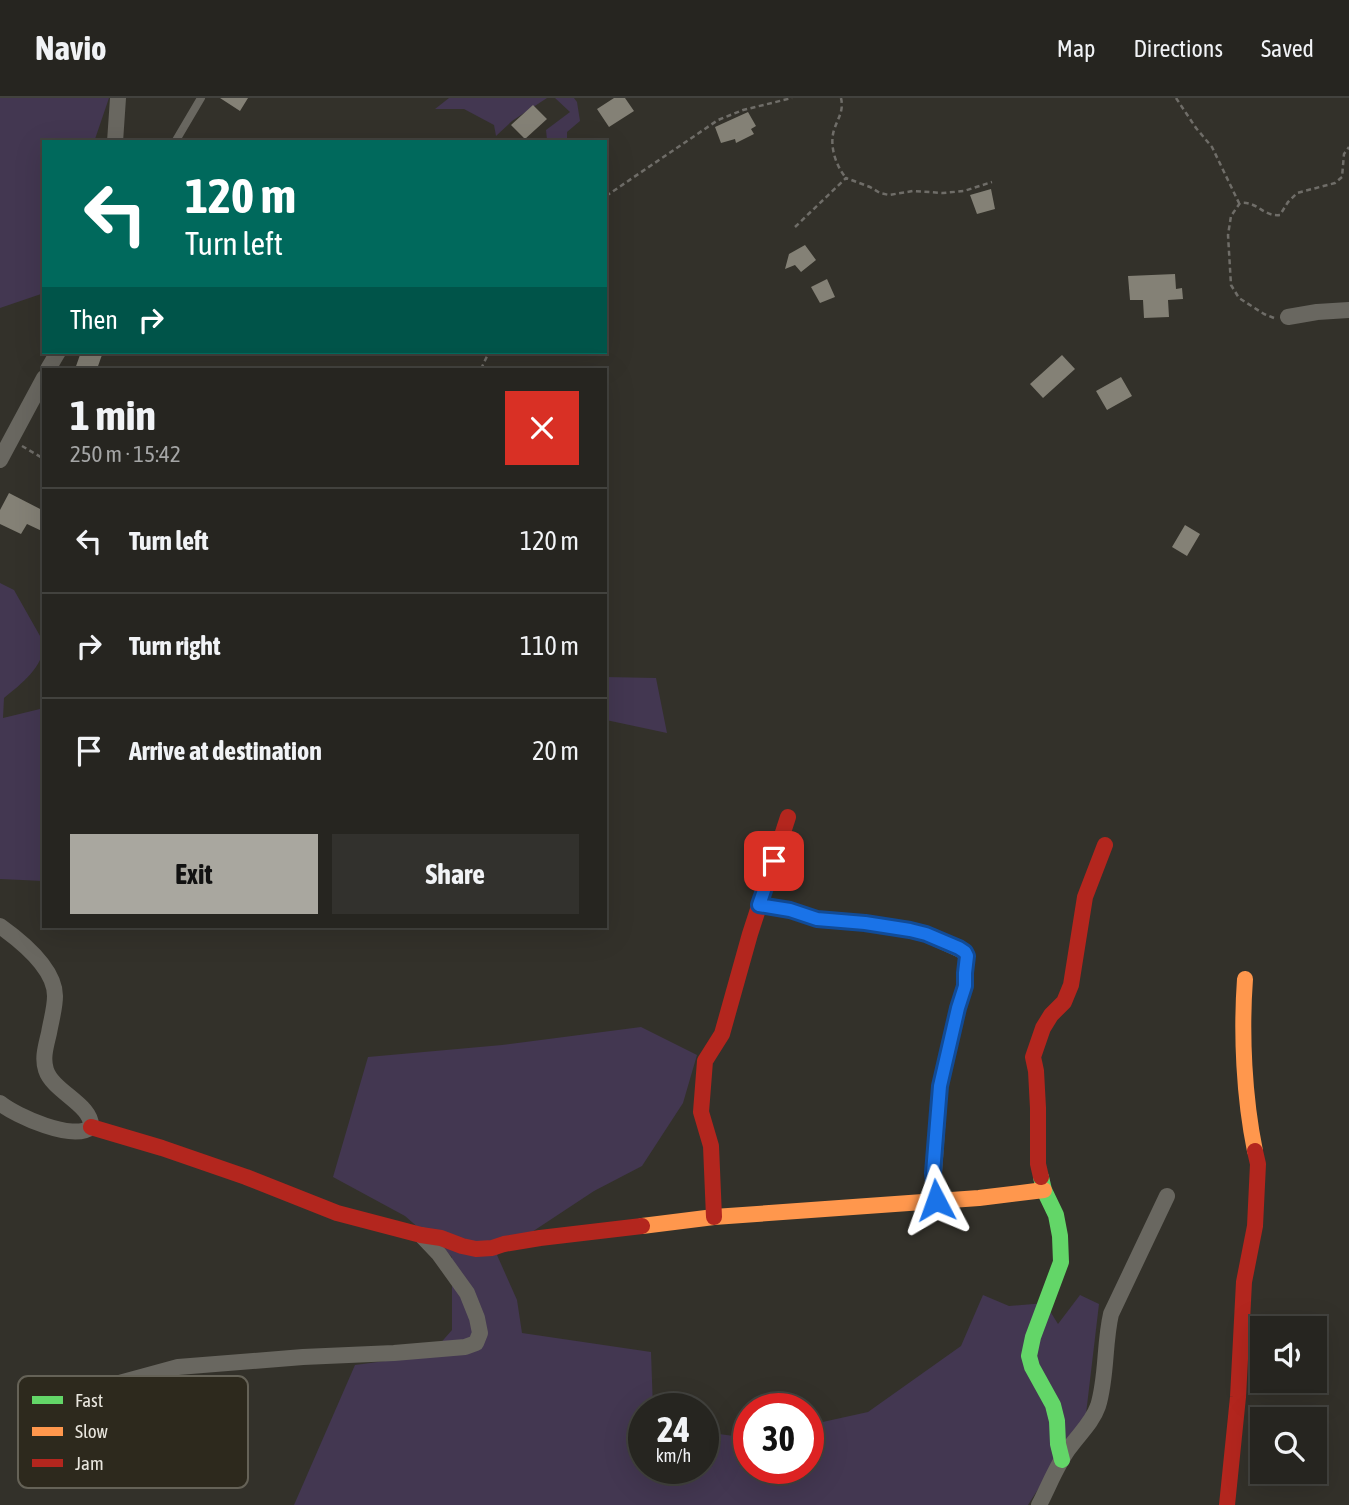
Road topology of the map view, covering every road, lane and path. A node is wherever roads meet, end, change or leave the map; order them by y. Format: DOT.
graph roads {
  1 [pos="118,98"];
  2 [pos="201,98"];
  3 [pos="792,98"];
  4 [pos="841,98"];
  5 [pos="1176,98"];
  6 [pos="115,140"];
  7 [pos="176,140"];
  8 [pos="1349,147"];
  9 [pos="846,178"];
  10 [pos="992,182"];
  11 [pos="607,194"];
  12 [pos="1240,203"];
  13 [pos="794,227"];
  14 [pos="1349,310"];
  15 [pos="1288,317"];
  16 [pos="42,382"];
  17 [pos="11,439"];
  18 [pos="42,458"];
  19 [pos="0,460"];
  20 [pos="788,817"];
  21 [pos="1105,845"];
  22 [pos="759,905"];
  23 [pos="0,926"];
  24 [pos="1245,979"];
  25 [pos="0,1103"];
  26 [pos="91,1127"];
  27 [pos="1044,1190"];
  28 [pos="1167,1196"];
  29 [pos="936,1200"];
  30 [pos="714,1217"];
  31 [pos="421,1235"];
  32 [pos="145,1376"];
  33 [pos="1062,1460"];
  34 [pos="1039,1505"];
  35 [pos="1227,1505"];
  1 -- 6 [label="street"];
  2 -- 7 [label="lane"];
  3 -- 11 [label="path"];
  4 -- 9 [label="path"];
  5 -- 12 [label="path"];
  8 -- 12 [label="path"];
  9 -- 10 [label="path"];
  9 -- 13 [label="path"];
  12 -- 15 [label="path"];
  14 -- 15 [label="street"];
  16 -- 17 [label="street"];
  17 -- 18 [label="path"];
  17 -- 19 [label="street"];
  20 -- 22 [label="street"];
  21 -- 27 [label="street"];
  22 -- 29 [label="street"];
  22 -- 30 [label="street"];
  23 -- 26 [label="street"];
  24 -- 35 [label="street"];
  25 -- 26 [label="street"];
  26 -- 31 [label="street"];
  27 -- 29 [label="street"];
  27 -- 33 [label="street"];
  28 -- 33 [label="street"];
  29 -- 30 [label="street"];
  30 -- 31 [label="street"];
  31 -- 32 [label="street"];
  33 -- 34 [label="street"];
}
